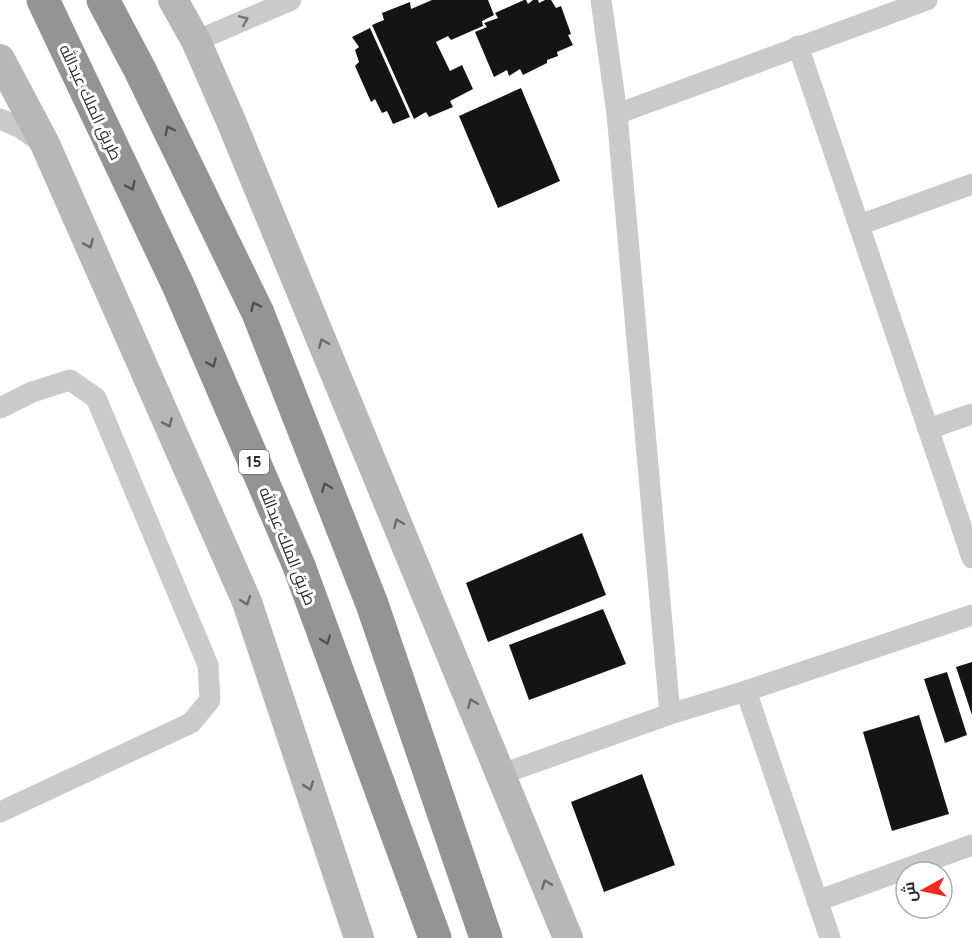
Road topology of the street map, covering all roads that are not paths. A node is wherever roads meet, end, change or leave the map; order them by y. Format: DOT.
graph roads {
  1 [pos="43,0"];
  2 [pos="103,0"];
  3 [pos="173,0"];
  4 [pos="291,0"];
  5 [pos="601,0"];
  6 [pos="927,0"];
  7 [pos="196,40"];
  8 [pos="798,46"];
  9 [pos="0,59"];
  10 [pos="617,114"];
  11 [pos="0,119"];
  12 [pos="45,144"];
  13 [pos="972,184"];
  14 [pos="859,225"];
  15 [pos="0,408"];
  16 [pos="972,414"];
  17 [pos="928,429"];
  18 [pos="972,558"];
  19 [pos="972,615"];
  20 [pos="387,647"];
  21 [pos="746,691"];
  22 [pos="670,714"];
  23 [pos="355,721"];
  24 [pos="502,774"];
  25 [pos="0,812"];
  26 [pos="972,845"];
  27 [pos="817,901"];
  28 [pos="359,938"];
  29 [pos="414,938"];
  30 [pos="435,938"];
  31 [pos="486,938"];
  32 [pos="510,938"];
  33 [pos="568,938"];
  34 [pos="830,938"];
  1 -- 23 [label="highway, طريق الملك عبدالله / 15, one-way"];
  20 -- 2 [label="highway, one-way"];
  3 -- 7 [label="street"];
  7 -- 4 [label="street, one-way"];
  5 -- 10 [label="street"];
  6 -- 8 [label="street"];
  24 -- 7 [label="street, one-way"];
  8 -- 10 [label="street"];
  8 -- 14 [label="street"];
  9 -- 12 [label="street"];
  10 -- 22 [label="street"];
  11 -- 12 [label="street"];
  12 -- 28 [label="street, one-way"];
  13 -- 14 [label="street"];
  14 -- 17 [label="street"];
  15 -- 25 [label="street"];
  16 -- 17 [label="street"];
  17 -- 18 [label="street"];
  19 -- 21 [label="street"];
  20 -- 31 [label="highway"];
  20 -- 32 [label="highway"];
  21 -- 22 [label="street"];
  21 -- 27 [label="street"];
  22 -- 24 [label="street"];
  23 -- 29 [label="highway"];
  23 -- 30 [label="highway, طريق الملك عبدالله / 15"];
  33 -- 24 [label="street, one-way"];
  26 -- 27 [label="street"];
  27 -- 34 [label="street"];
}
